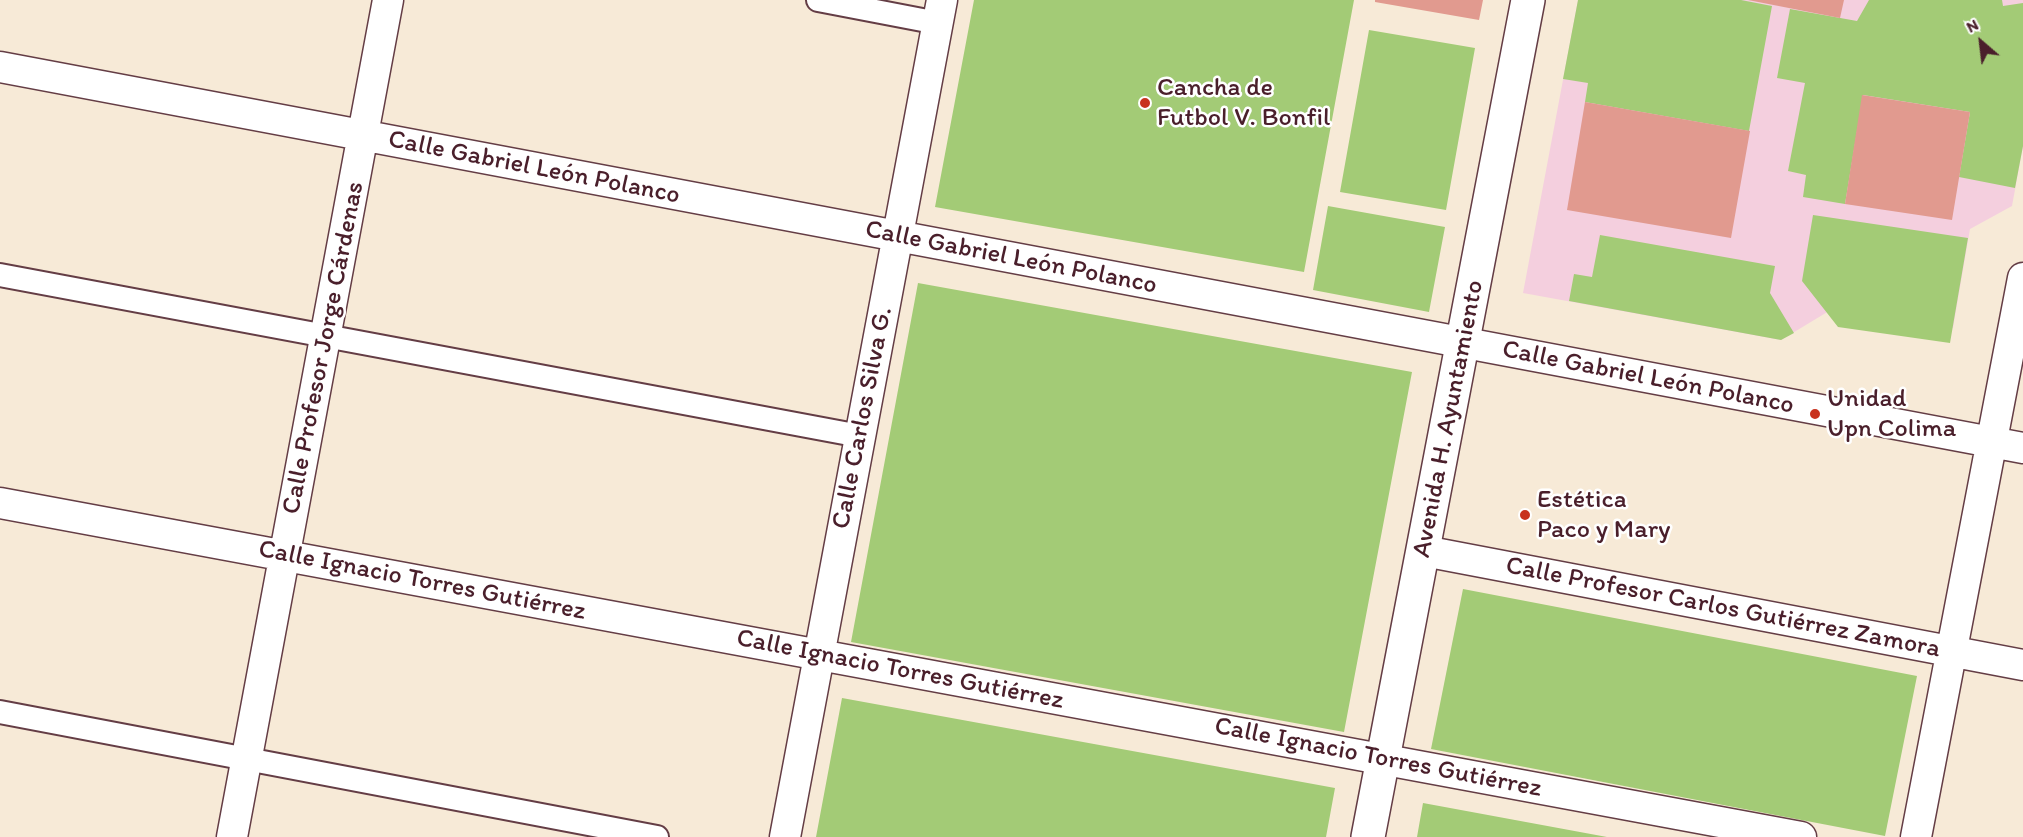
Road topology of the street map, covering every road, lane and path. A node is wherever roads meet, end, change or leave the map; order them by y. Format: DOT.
graph roads {
  1 [pos="388,0"];
  2 [pos="818,0"];
  3 [pos="1528,0"];
  4 [pos="940,12"];
  5 [pos="0,67"];
  6 [pos="363,135"];
  7 [pos="898,236"];
  8 [pos="0,275"];
  9 [pos="2023,278"];
  10 [pos="326,336"];
  11 [pos="1463,343"];
  12 [pos="860,436"];
  13 [pos="1993,443"];
  14 [pos="2023,448"];
  15 [pos="0,503"];
  16 [pos="1424,551"];
  17 [pos="285,556"];
  18 [pos="1951,651"];
  19 [pos="819,655"];
  20 [pos="2023,664"];
  21 [pos="0,712"];
  22 [pos="247,759"];
  23 [pos="1382,759"];
  24 [pos="232,837"];
  25 [pos="657,837"];
  26 [pos="785,837"];
  27 [pos="1368,837"];
  28 [pos="1801,837"];
  29 [pos="1916,837"];
  1 -- 6 [label="street, Calle Profesor Jorge Cárdenas"];
  2 -- 4 [label="street"];
  3 -- 11 [label="street, Avenida H. Ayuntamiento"];
  4 -- 7 [label="street, Calle Carlos Silva G."];
  5 -- 6 [label="street, Calle Gabriel León Polanco"];
  6 -- 7 [label="street, Calle Gabriel León Polanco"];
  6 -- 10 [label="street, Calle Profesor Jorge Cárdenas"];
  7 -- 11 [label="street, Calle Gabriel León Polanco"];
  7 -- 12 [label="street, Calle Carlos Silva G."];
  8 -- 10 [label="street"];
  9 -- 13 [label="street"];
  10 -- 12 [label="street"];
  10 -- 17 [label="street, Calle Profesor Jorge Cárdenas"];
  11 -- 13 [label="street, Calle Gabriel León Polanco"];
  11 -- 16 [label="street, Avenida H. Ayuntamiento"];
  12 -- 19 [label="street, Calle Carlos Silva G."];
  13 -- 14 [label="street, Calle Gabriel León Polanco"];
  13 -- 18 [label="street"];
  15 -- 17 [label="street, Calle Ignacio Torres Gutiérrez"];
  16 -- 18 [label="street, Calle Profesor Carlos Gutiérrez Zamora"];
  16 -- 23 [label="street, Avenida H. Ayuntamiento"];
  17 -- 19 [label="street, Calle Ignacio Torres Gutiérrez"];
  17 -- 22 [label="street, Calle Profesor Jorge Cárdenas"];
  18 -- 20 [label="street, Calle Profesor Carlos Gutiérrez Zamora"];
  18 -- 29 [label="street"];
  19 -- 23 [label="street, Calle Ignacio Torres Gutiérrez"];
  19 -- 26 [label="street, Calle Carlos Silva G."];
  21 -- 22 [label="street"];
  22 -- 24 [label="street, Calle Profesor Jorge Cárdenas"];
  22 -- 25 [label="street"];
  23 -- 27 [label="street, Avenida H. Ayuntamiento"];
  23 -- 28 [label="street, Calle Ignacio Torres Gutiérrez"];
}
